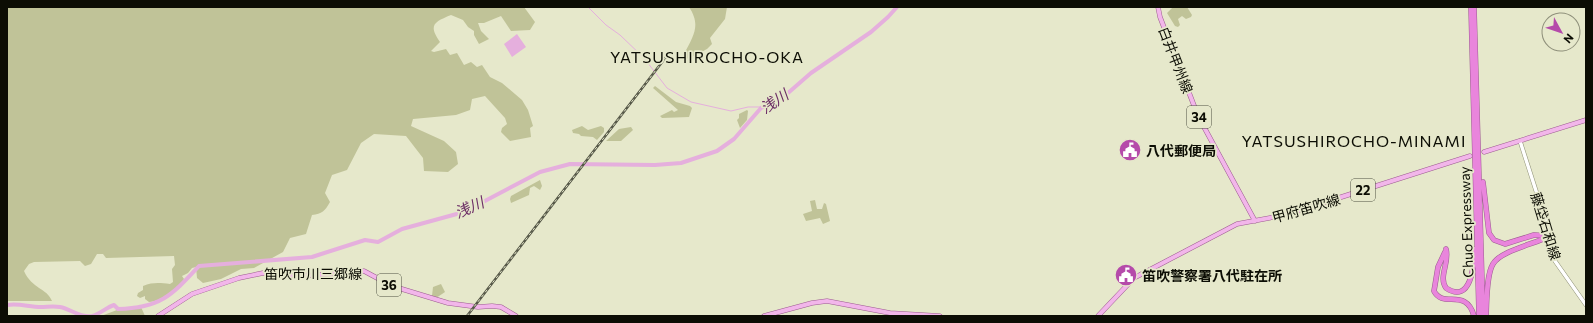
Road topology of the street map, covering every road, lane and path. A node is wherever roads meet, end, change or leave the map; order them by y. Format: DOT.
graph roads {
  1 [pos="1158,7"];
  2 [pos="1470,7"];
  3 [pos="1474,7"];
  4 [pos="1586,120"];
  5 [pos="1520,141"];
  6 [pos="1479,144"];
  7 [pos="1484,152"];
  8 [pos="1470,156"];
  9 [pos="1476,182"];
  10 [pos="1255,221"];
  11 [pos="1549,236"];
  12 [pos="1586,305"];
  13 [pos="158,316"];
  14 [pos="516,316"];
  15 [pos="764,316"];
  16 [pos="940,316"];
  17 [pos="1098,316"];
  18 [pos="1474,316"];
  19 [pos="1479,316"];
  20 [pos="1483,316"];
  21 [pos="1486,316"];
  1 -- 10 [label="main road, 白井甲州線 / 34"];
  2 -- 9 [label="highway, Chuo Expressway"];
  3 -- 6 [label="highway, Chuo Expressway"];
  4 -- 5 [label="main road"];
  5 -- 7 [label="main road"];
  5 -- 11 [label="main road, 藤垈石和線"];
  6 -- 11 [label="highway"];
  6 -- 20 [label="highway, Chuo Expressway"];
  8 -- 10 [label="main road, 甲府笛吹線 / 22"];
  9 -- 18 [label="highway"];
  9 -- 19 [label="highway, Chuo Expressway"];
  10 -- 17 [label="main road"];
  11 -- 12 [label="main road, 藤垈石和線"];
  11 -- 21 [label="highway"];
  13 -- 14 [label="main road, 笛吹市川三郷線 / 36"];
  15 -- 16 [label="main road"];
}
